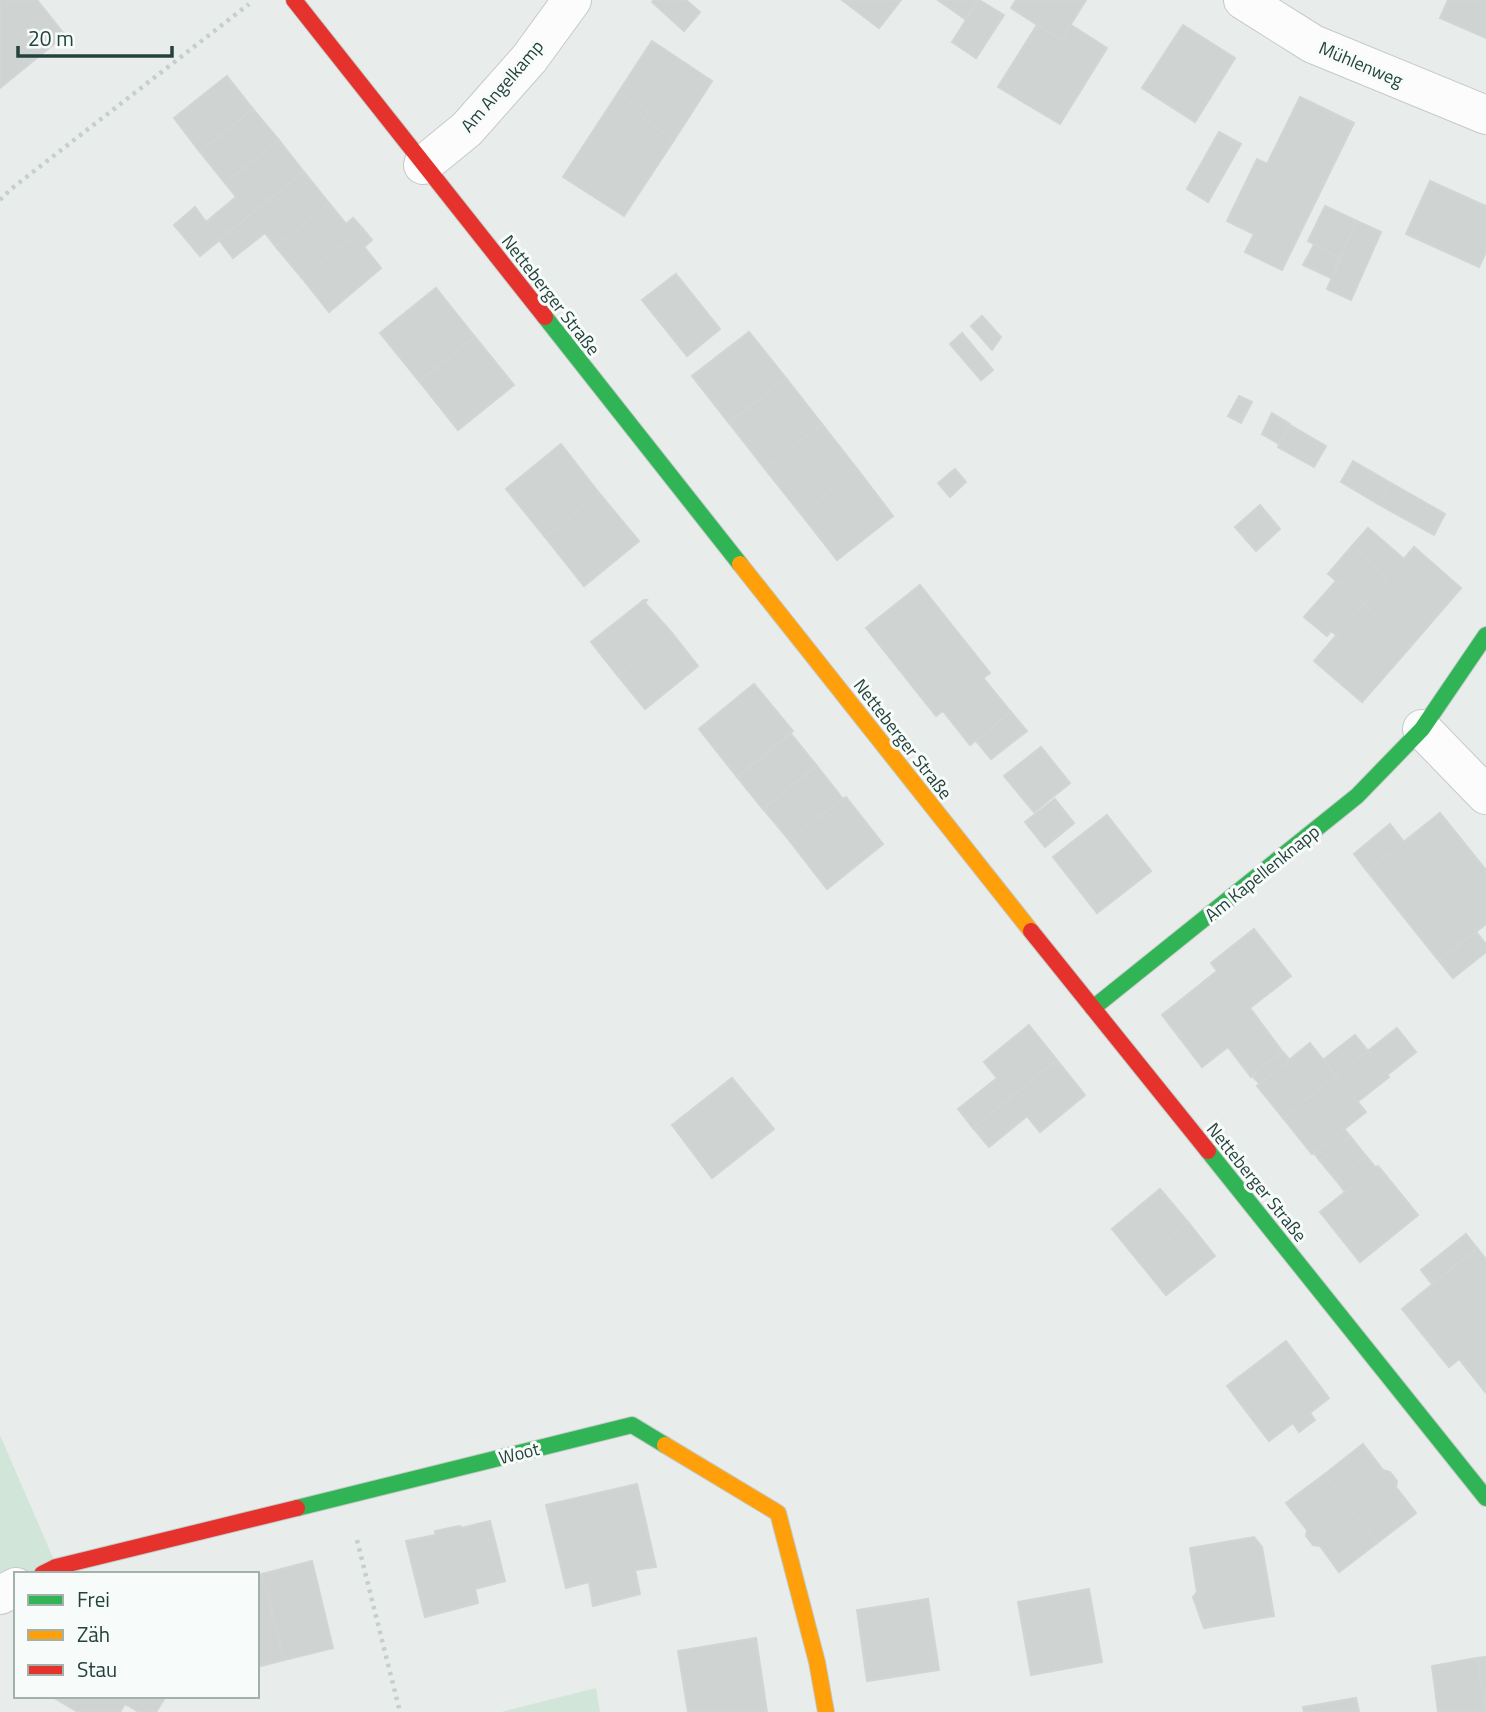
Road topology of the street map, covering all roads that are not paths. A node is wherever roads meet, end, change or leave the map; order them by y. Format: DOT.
graph roads {
  1 [pos="294,0"];
  2 [pos="572,0"];
  3 [pos="1243,0"];
  4 [pos="1486,115"];
  5 [pos="423,165"];
  6 [pos="1486,635"];
  7 [pos="1422,729"];
  8 [pos="1486,795"];
  9 [pos="1093,1008"];
  10 [pos="1486,1498"];
  11 [pos="46,1572"];
  12 [pos="826,1712"];
  1 -- 5 [label="street, Netteberger Straße"];
  2 -- 5 [label="street, Am Angelkamp"];
  3 -- 4 [label="street, Mühlenweg"];
  5 -- 9 [label="street, Netteberger Straße"];
  6 -- 7 [label="street, Am Kapellenknapp"];
  7 -- 8 [label="street"];
  7 -- 9 [label="street, Am Kapellenknapp"];
  9 -- 10 [label="street, Netteberger Straße"];
  11 -- 12 [label="street, Woot"];
}
